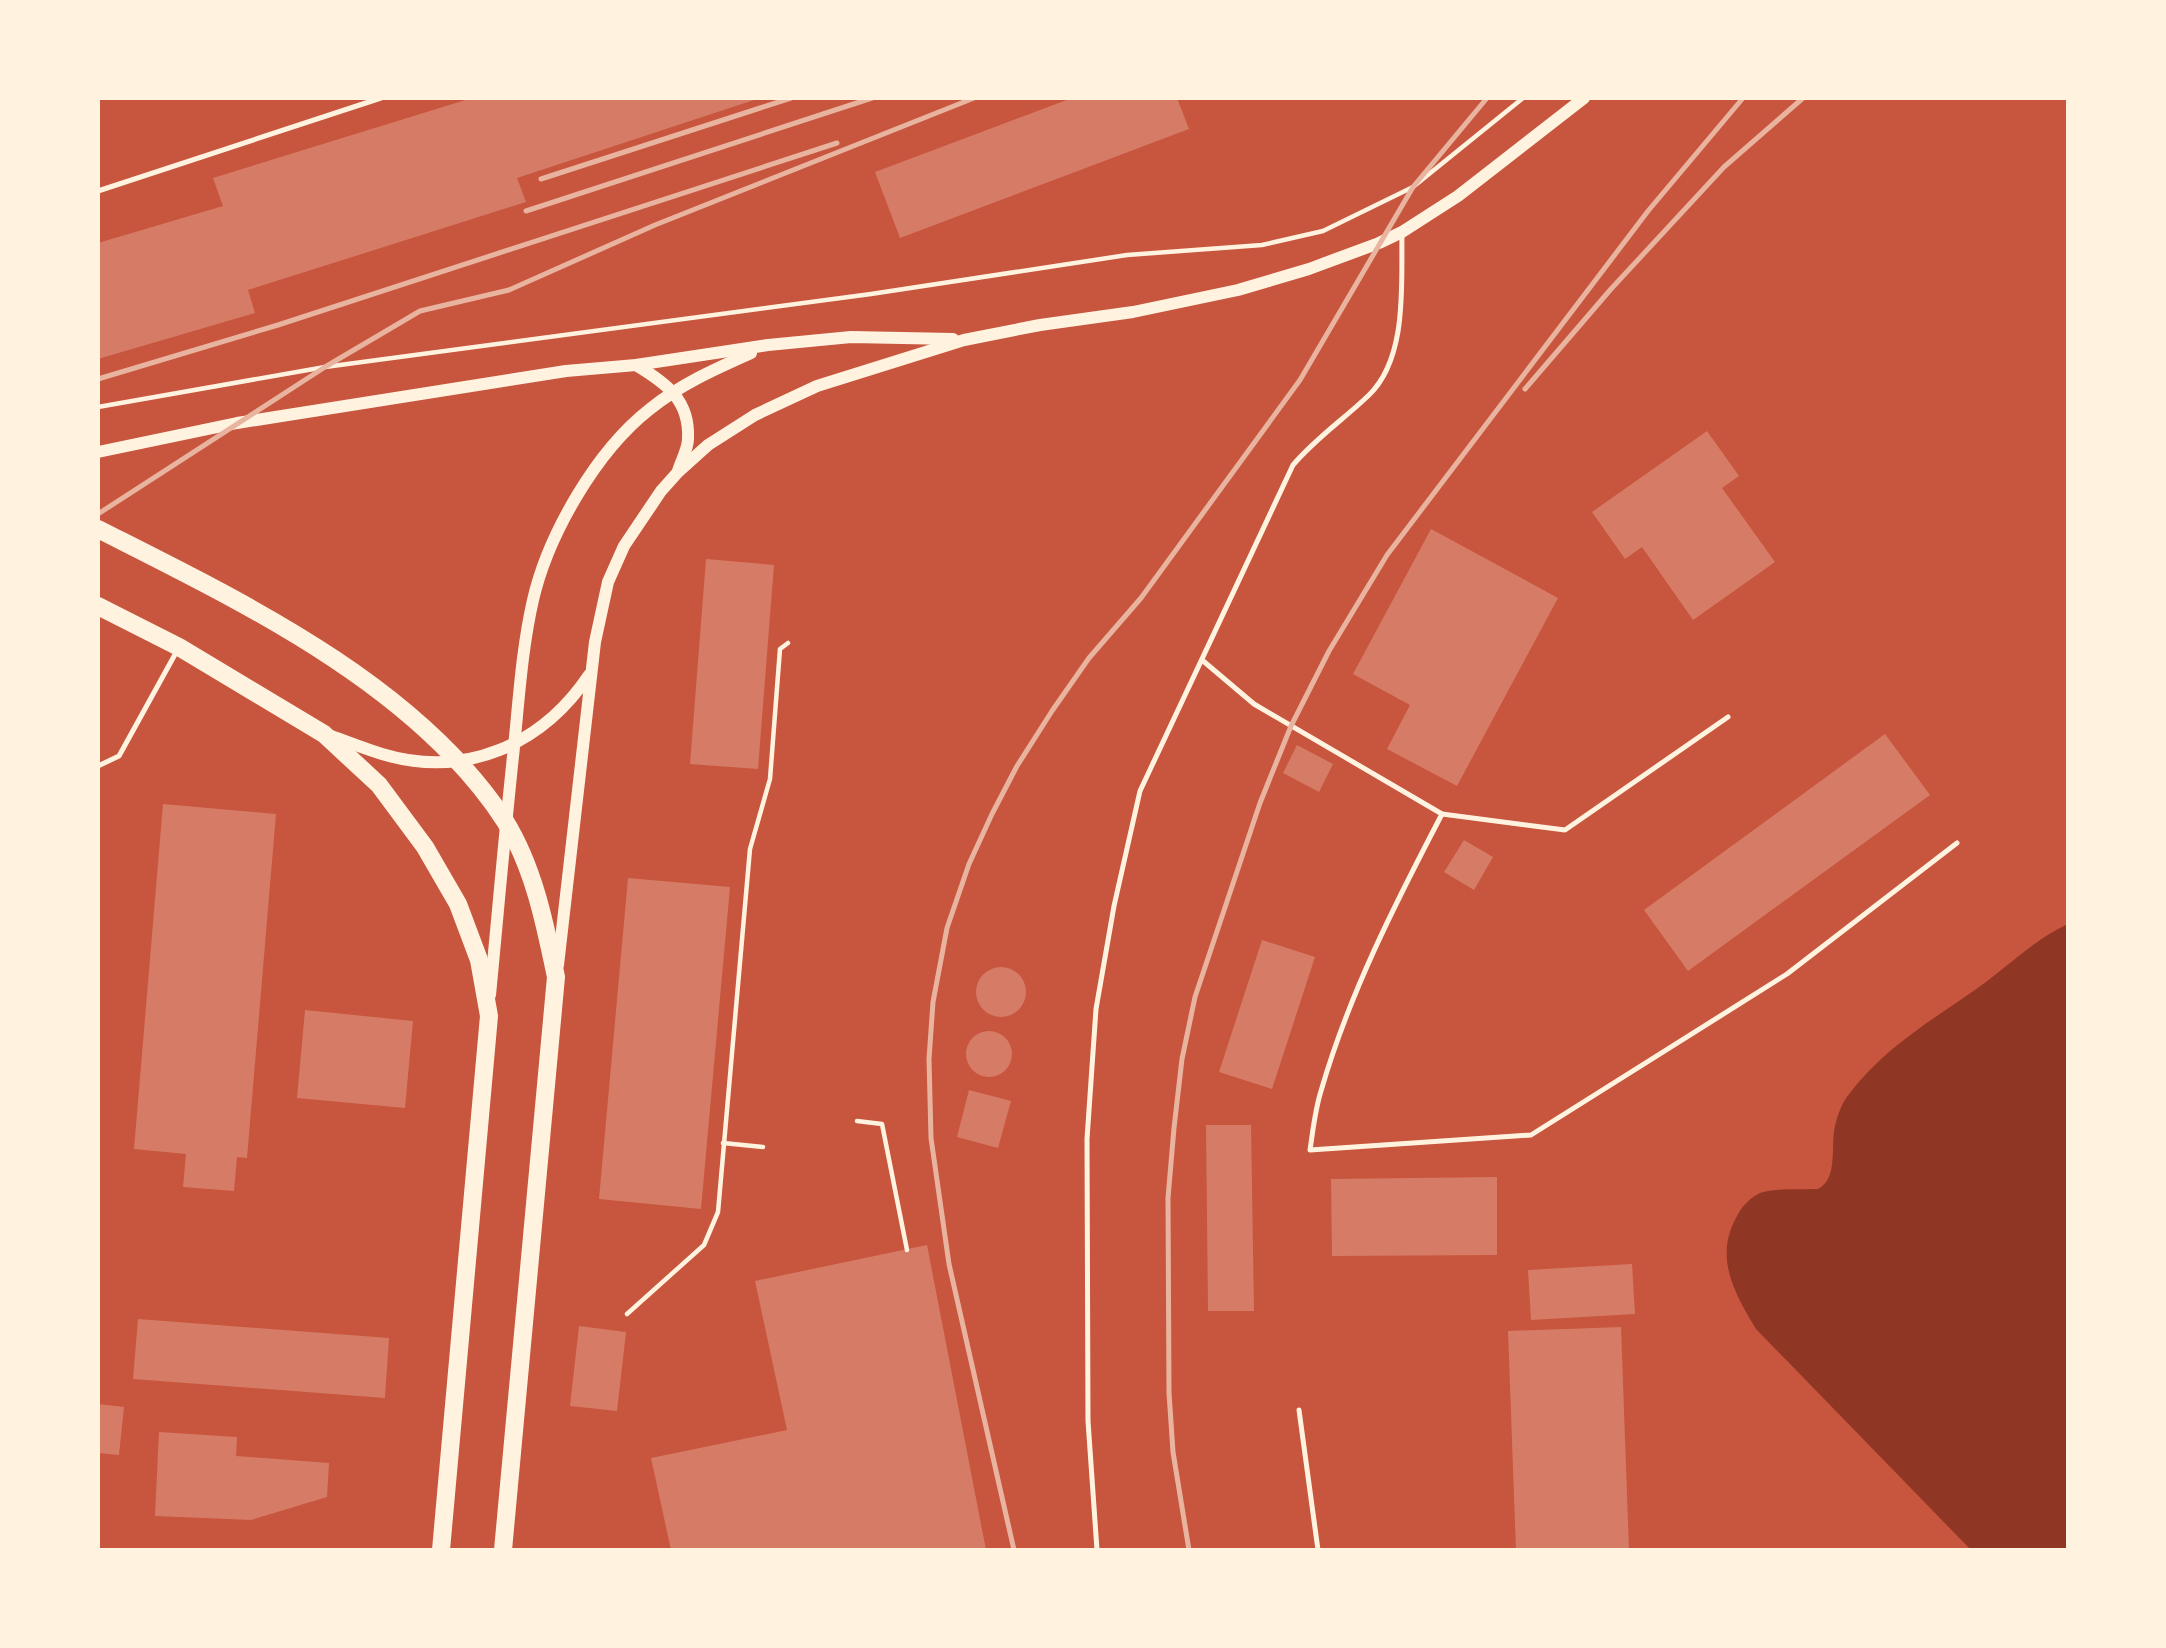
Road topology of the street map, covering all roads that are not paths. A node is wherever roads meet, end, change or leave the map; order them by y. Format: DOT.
graph roads {
  1 [pos="381,98"];
  2 [pos="1584,98"];
  3 [pos="98,191"];
  4 [pos="1402,232"];
  5 [pos="964,340"];
  6 [pos="768,345"];
  7 [pos="636,365"];
  8 [pos="673,392"];
  9 [pos="98,452"];
  10 [pos="678,472"];
  11 [pos="98,529"];
  12 [pos="98,606"];
  13 [pos="179,647"];
  14 [pos="1202,660"];
  15 [pos="592,671"];
  16 [pos="1728,718"];
  17 [pos="324,734"];
  18 [pos="514,743"];
  19 [pos="459,762"];
  20 [pos="98,766"];
  21 [pos="1441,814"];
  22 [pos="506,823"];
  23 [pos="1957,843"];
  24 [pos="556,977"];
  25 [pos="489,1016"];
  26 [pos="1299,1410"];
  27 [pos="441,1550"];
  28 [pos="503,1550"];
  29 [pos="1097,1550"];
  30 [pos="1318,1550"];
  1 -- 3 [label="lane"];
  2 -- 4 [label="street"];
  4 -- 5 [label="street"];
  4 -- 14 [label="lane"];
  5 -- 6 [label="street"];
  5 -- 10 [label="street"];
  6 -- 7 [label="street"];
  6 -- 8 [label="street"];
  7 -- 8 [label="street"];
  7 -- 9 [label="street"];
  8 -- 10 [label="street"];
  8 -- 18 [label="street"];
  10 -- 15 [label="street"];
  11 -- 19 [label="main road"];
  12 -- 13 [label="main road"];
  13 -- 17 [label="main road"];
  13 -- 20 [label="lane"];
  14 -- 21 [label="lane"];
  14 -- 29 [label="lane"];
  15 -- 18 [label="street"];
  15 -- 24 [label="street"];
  16 -- 21 [label="lane"];
  17 -- 19 [label="street"];
  17 -- 25 [label="main road"];
  18 -- 19 [label="street"];
  18 -- 22 [label="street"];
  19 -- 22 [label="main road"];
  21 -- 23 [label="lane"];
  22 -- 24 [label="main road"];
  22 -- 25 [label="street"];
  24 -- 28 [label="main road"];
  25 -- 27 [label="main road"];
  26 -- 30 [label="lane"];
}
